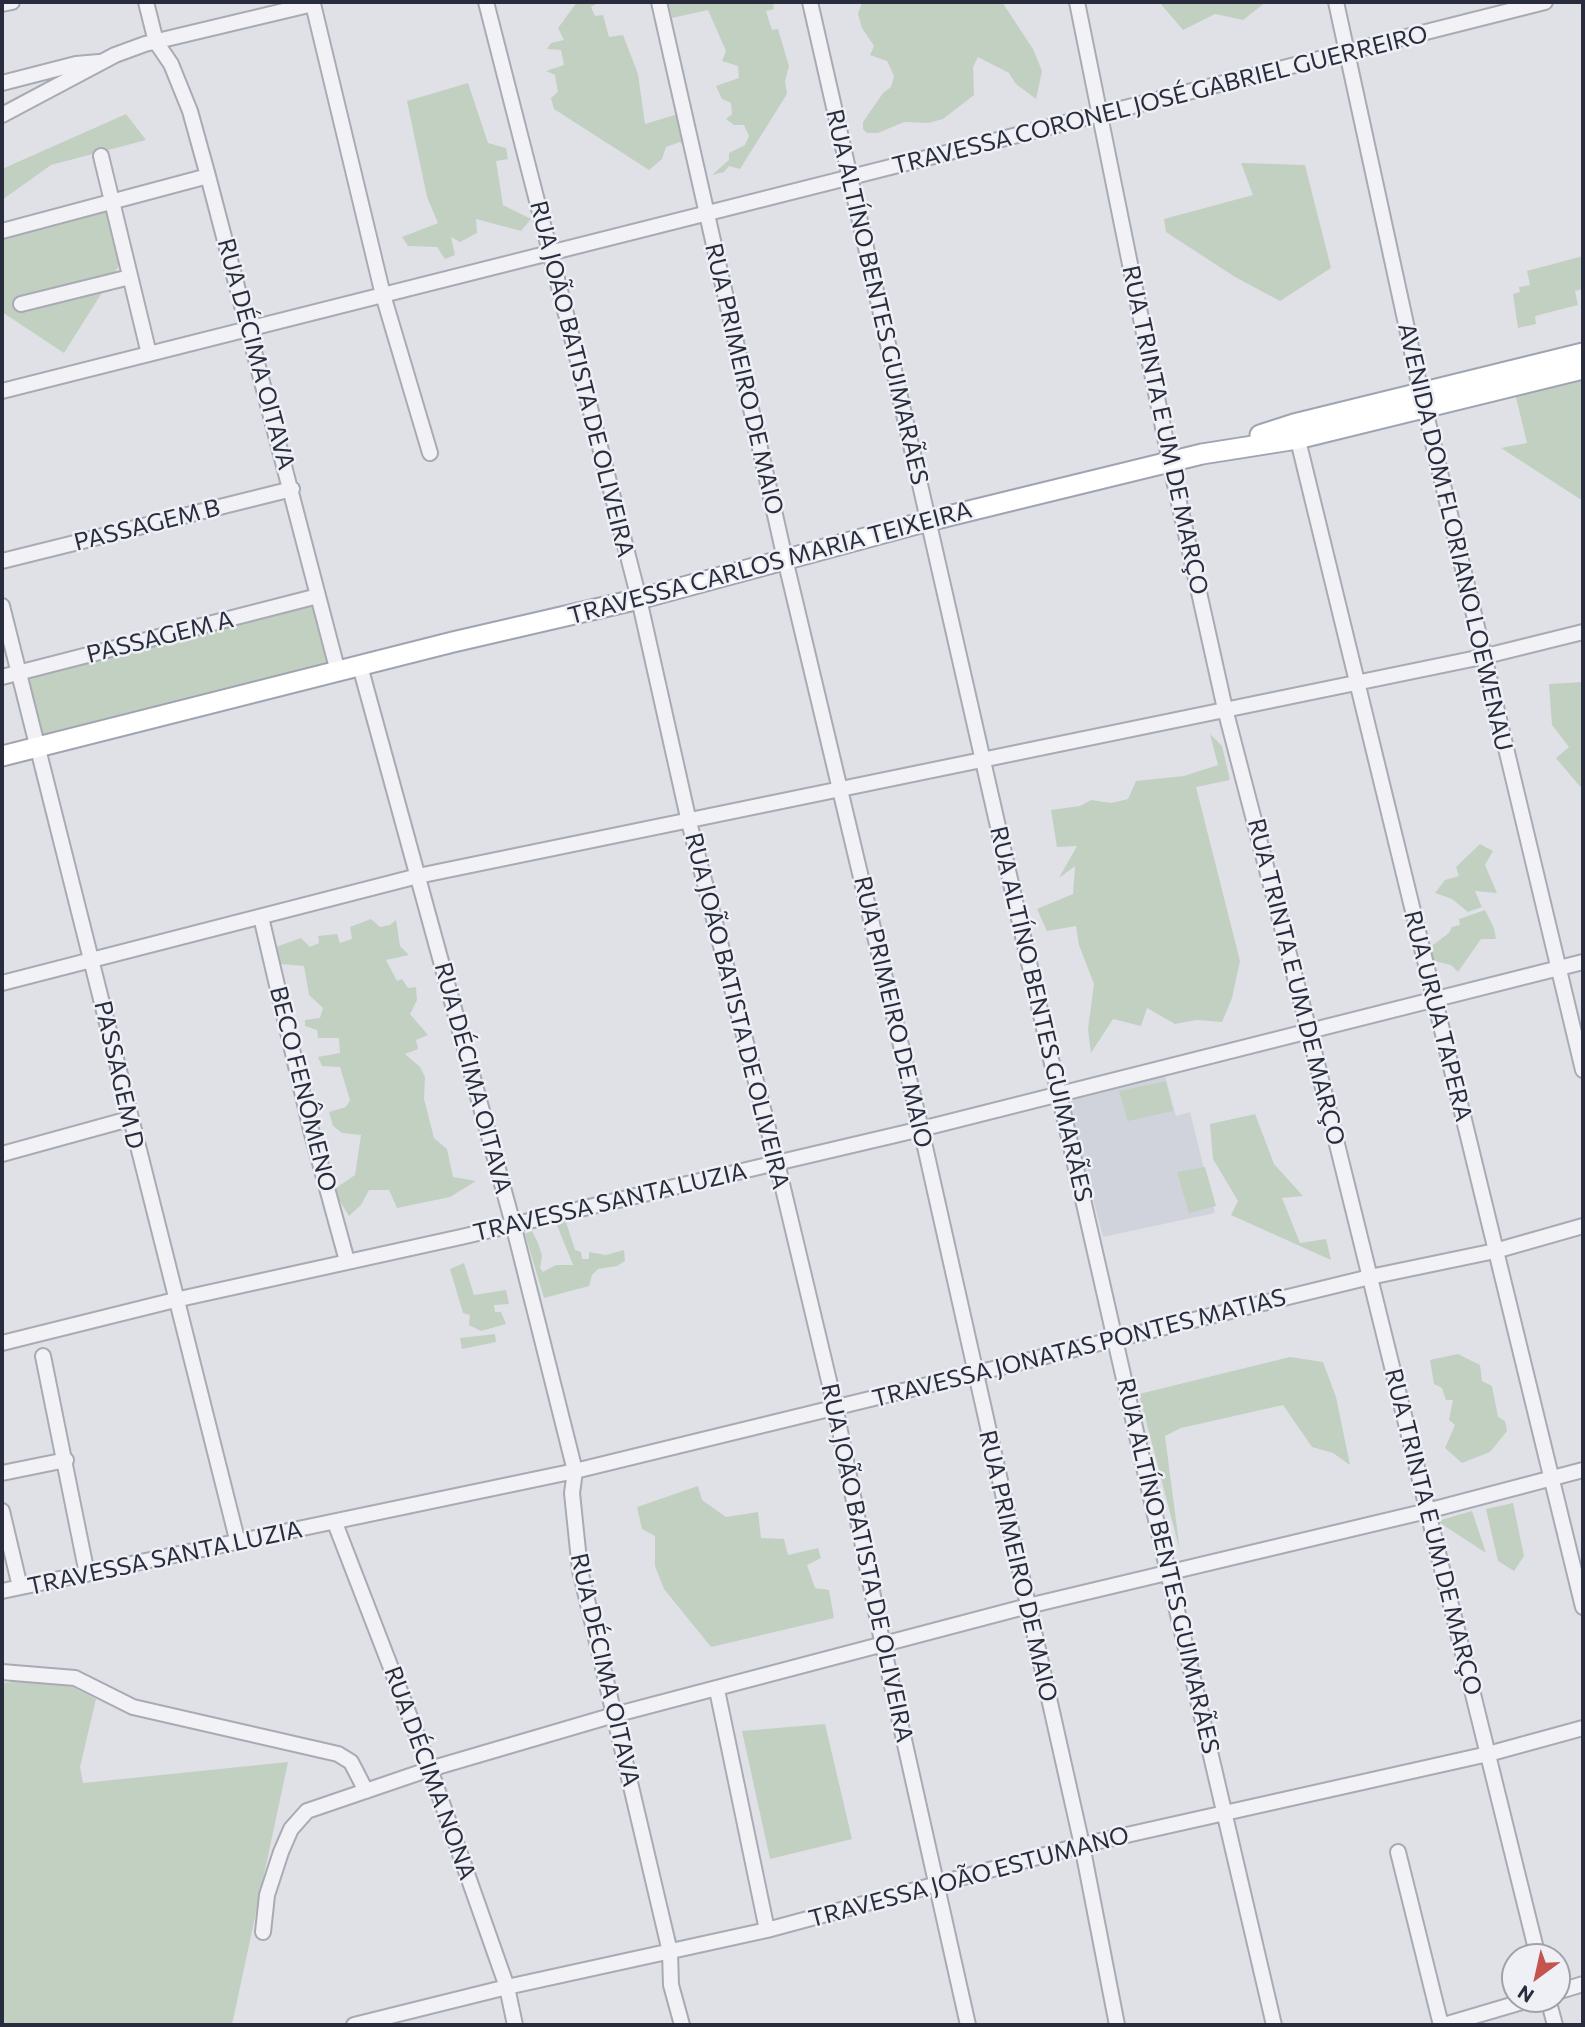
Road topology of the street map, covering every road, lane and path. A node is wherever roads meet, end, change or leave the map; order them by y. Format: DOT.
graph roads {
  1 [pos="12,2"];
  2 [pos="146,2"];
  3 [pos="486,2"];
  4 [pos="659,2"];
  5 [pos="810,2"];
  6 [pos="1077,2"];
  7 [pos="1336,2"];
  8 [pos="1545,2"];
  9 [pos="2,4"];
  10 [pos="156,42"];
  11 [pos="1347,54"];
  12 [pos="104,62"];
  13 [pos="2,83"];
  14 [pos="2,115"];
  15 [pos="1100,116"];
  16 [pos="101,156"];
  17 [pos="208,176"];
  18 [pos="848,178"];
  19 [pos="111,204"];
  20 [pos="706,213"];
  21 [pos="2,231"];
  22 [pos="551,253"];
  23 [pos="130,277"];
  24 [pos="383,295"];
  25 [pos="21,304"];
  26 [pos="249,330"];
  27 [pos="1583,353"];
  28 [pos="149,354"];
  29 [pos="1583,369"];
  30 [pos="2,391"];
  31 [pos="1422,400"];
  32 [pos="1296,432"];
  33 [pos="430,453"];
  34 [pos="1170,462"];
  35 [pos="292,489"];
  36 [pos="928,521"];
  37 [pos="785,559"];
  38 [pos="2,561"];
  39 [pos="318,596"];
  40 [pos="639,599"];
  41 [pos="2,607"];
  42 [pos="1583,632"];
  43 [pos="1482,657"];
  44 [pos="360,666"];
  45 [pos="338,672"];
  46 [pos="18,673"];
  47 [pos="2,677"];
  48 [pos="1356,683"];
  49 [pos="1225,709"];
  50 [pos="40,747"];
  51 [pos="2,756"];
  52 [pos="982,760"];
  53 [pos="841,791"];
  54 [pos="689,822"];
  55 [pos="418,876"];
  56 [pos="261,917"];
  57 [pos="92,960"];
  58 [pos="1583,962"];
  59 [pos="1558,968"];
  60 [pos="2,983"];
  61 [pos="1435,1001"];
  62 [pos="1310,1031"];
  63 [pos="1583,1070"];
  64 [pos="1060,1094"];
  65 [pos="129,1119"];
  66 [pos="921,1129"];
  67 [pos="2,1154"];
  68 [pos="778,1163"];
  69 [pos="513,1224"];
  70 [pos="1583,1226"];
  71 [pos="1495,1251"];
  72 [pos="347,1261"];
  73 [pos="1370,1277"];
  74 [pos="175,1300"];
  75 [pos="1116,1339"];
  76 [pos="2,1343"];
  77 [pos="43,1356"];
  78 [pos="975,1375"];
  79 [pos="835,1406"];
  80 [pos="66,1460"];
  81 [pos="1583,1470"];
  82 [pos="575,1471"];
  83 [pos="2,1473"];
  84 [pos="1552,1478"];
  85 [pos="2,1511"];
  86 [pos="1427,1511"];
  87 [pos="335,1523"];
  88 [pos="238,1543"];
  89 [pos="1168,1572"];
  90 [pos="87,1574"];
  91 [pos="20,1587"];
  92 [pos="2,1591"];
  93 [pos="1028,1606"];
  94 [pos="1583,1607"];
  95 [pos="883,1646"];
  96 [pos="2,1672"];
  97 [pos="717,1690"];
  98 [pos="614,1715"];
  99 [pos="1583,1728"];
  100 [pos="1488,1754"];
  101 [pos="430,1769"];
  102 [pos="366,1791"];
  103 [pos="1225,1813"];
  104 [pos="1082,1845"];
  105 [pos="1398,1852"];
  106 [pos="936,1886"];
  107 [pos="766,1930"];
  108 [pos="263,1932"];
  109 [pos="1535,1943"];
  110 [pos="670,1952"];
  111 [pos="507,1987"];
  112 [pos="1501,2008"];
  113 [pos="363,2024"];
  114 [pos="515,2025"];
  115 [pos="682,2025"];
  116 [pos="968,2025"];
  117 [pos="1117,2025"];
  118 [pos="1274,2025"];
  119 [pos="1443,2025"];
  1 -- 9 [label="street"];
  2 -- 10 [label="street, RUA DÉCIMA OITAVA"];
  3 -- 22 [label="street, RUA JOÃO BATISTA DE OLIVEIRA"];
  4 -- 20 [label="street, RUA PRIMEIRO DE MAIO"];
  5 -- 18 [label="street, RUA ALTÍNO BENTES GUIMARÃES"];
  6 -- 15 [label="street, RUA TRINTA E UM DE MARÇO"];
  7 -- 11 [label="street, AVENIDA DOM FLORIANO LOEWENAU"];
  8 -- 11 [label="street, TRAVESSA CORONEL JOSÉ GABRIEL GUERREIRO"];
  10 -- 12 [label="street"];
  10 -- 17 [label="street, RUA DÉCIMA OITAVA"];
  10 -- 24 [label="street"];
  11 -- 15 [label="street, TRAVESSA CORONEL JOSÉ GABRIEL GUERREIRO"];
  11 -- 31 [label="street, AVENIDA DOM FLORIANO LOEWENAU"];
  12 -- 13 [label="street"];
  12 -- 14 [label="street"];
  15 -- 18 [label="street, TRAVESSA CORONEL JOSÉ GABRIEL GUERREIRO"];
  15 -- 34 [label="street, RUA TRINTA E UM DE MARÇO"];
  16 -- 19 [label="street"];
  17 -- 19 [label="street"];
  17 -- 26 [label="street, RUA DÉCIMA OITAVA"];
  18 -- 20 [label="street, TRAVESSA CORONEL JOSÉ GABRIEL GUERREIRO"];
  18 -- 36 [label="street, RUA ALTÍNO BENTES GUIMARÃES"];
  19 -- 21 [label="street"];
  19 -- 23 [label="street"];
  20 -- 22 [label="street, TRAVESSA CORONEL JOSÉ GABRIEL GUERREIRO"];
  20 -- 37 [label="street, RUA PRIMEIRO DE MAIO"];
  22 -- 24 [label="street, TRAVESSA CORONEL JOSÉ GABRIEL GUERREIRO"];
  22 -- 40 [label="street, RUA JOÃO BATISTA DE OLIVEIRA"];
  23 -- 25 [label="street"];
  23 -- 28 [label="street"];
  24 -- 26 [label="street, TRAVESSA CORONEL JOSÉ GABRIEL GUERREIRO"];
  24 -- 33 [label="street"];
  26 -- 28 [label="street, TRAVESSA CORONEL JOSÉ GABRIEL GUERREIRO"];
  26 -- 35 [label="street, RUA DÉCIMA OITAVA"];
  27 -- 31 [label="main road, TRAVESSA CARLOS MARIA TEIXEIRA"];
  28 -- 30 [label="street, TRAVESSA CORONEL JOSÉ GABRIEL GUERREIRO"];
  29 -- 31 [label="main road, TRAVESSA CARLOS MARIA TEIXEIRA"];
  31 -- 32 [label="main road, TRAVESSA CARLOS MARIA TEIXEIRA"];
  31 -- 43 [label="street, AVENIDA DOM FLORIANO LOEWENAU"];
  32 -- 34 [label="main road, TRAVESSA CARLOS MARIA TEIXEIRA"];
  32 -- 48 [label="street, RUA URUA TAPERA"];
  34 -- 36 [label="main road, TRAVESSA CARLOS MARIA TEIXEIRA"];
  34 -- 49 [label="street, RUA TRINTA E UM DE MARÇO"];
  35 -- 38 [label="street, PASSAGEM B"];
  35 -- 39 [label="street, RUA DÉCIMA OITAVA"];
  36 -- 37 [label="main road, TRAVESSA CARLOS MARIA TEIXEIRA"];
  36 -- 52 [label="street, RUA ALTÍNO BENTES GUIMARÃES"];
  37 -- 40 [label="main road, TRAVESSA CARLOS MARIA TEIXEIRA"];
  37 -- 53 [label="street, RUA PRIMEIRO DE MAIO"];
  39 -- 45 [label="street, RUA DÉCIMA OITAVA"];
  39 -- 46 [label="street, PASSAGEM A"];
  40 -- 44 [label="main road, TRAVESSA CARLOS MARIA TEIXEIRA"];
  40 -- 54 [label="street, RUA JOÃO BATISTA DE OLIVEIRA"];
  41 -- 46 [label="street, PASSAGEM D"];
  42 -- 43 [label="street"];
  43 -- 48 [label="street"];
  43 -- 59 [label="street, AVENIDA DOM FLORIANO LOEWENAU"];
  44 -- 45 [label="main road, TRAVESSA CARLOS MARIA TEIXEIRA"];
  44 -- 55 [label="street, RUA DÉCIMA OITAVA"];
  45 -- 50 [label="main road, TRAVESSA CARLOS MARIA TEIXEIRA"];
  46 -- 47 [label="street, PASSAGEM A"];
  46 -- 50 [label="street, PASSAGEM D"];
  48 -- 49 [label="street"];
  48 -- 61 [label="street, RUA URUA TAPERA"];
  49 -- 52 [label="street"];
  49 -- 62 [label="street, RUA TRINTA E UM DE MARÇO"];
  50 -- 51 [label="main road, TRAVESSA CARLOS MARIA TEIXEIRA"];
  50 -- 57 [label="street, PASSAGEM D"];
  52 -- 53 [label="street"];
  52 -- 64 [label="street, RUA ALTÍNO BENTES GUIMARÃES"];
  53 -- 54 [label="street"];
  53 -- 66 [label="street, RUA PRIMEIRO DE MAIO"];
  54 -- 55 [label="street"];
  54 -- 68 [label="street, RUA JOÃO BATISTA DE OLIVEIRA"];
  55 -- 56 [label="street"];
  55 -- 69 [label="street, RUA DÉCIMA OITAVA"];
  56 -- 57 [label="street"];
  56 -- 72 [label="street, BECO FENÔMENO"];
  57 -- 60 [label="street"];
  57 -- 65 [label="street, PASSAGEM D"];
  58 -- 59 [label="street, TRAVESSA SANTA LUZIA"];
  59 -- 61 [label="street, TRAVESSA SANTA LUZIA"];
  59 -- 63 [label="street, AVENIDA DOM FLORIANO LOEWENAU"];
  61 -- 62 [label="street, TRAVESSA SANTA LUZIA"];
  61 -- 71 [label="street, RUA URUA TAPERA"];
  62 -- 64 [label="street, TRAVESSA SANTA LUZIA"];
  62 -- 73 [label="street, RUA TRINTA E UM DE MARÇO"];
  64 -- 66 [label="street, TRAVESSA SANTA LUZIA"];
  64 -- 75 [label="street, RUA ALTÍNO BENTES GUIMARÃES"];
  65 -- 67 [label="street"];
  65 -- 74 [label="street, PASSAGEM D"];
  66 -- 68 [label="street, TRAVESSA SANTA LUZIA"];
  66 -- 78 [label="street, RUA PRIMEIRO DE MAIO"];
  68 -- 69 [label="street, TRAVESSA SANTA LUZIA"];
  68 -- 79 [label="street, RUA JOÃO BATISTA DE OLIVEIRA"];
  69 -- 72 [label="street, TRAVESSA SANTA LUZIA"];
  69 -- 82 [label="street, RUA DÉCIMA OITAVA"];
  70 -- 71 [label="street, TRAVESSA JONATAS PONTES MATIAS"];
  71 -- 73 [label="street, TRAVESSA JONATAS PONTES MATIAS"];
  71 -- 84 [label="street, RUA URUA TAPERA"];
  72 -- 74 [label="street, TRAVESSA SANTA LUZIA"];
  73 -- 75 [label="street, TRAVESSA JONATAS PONTES MATIAS"];
  73 -- 86 [label="street, RUA TRINTA E UM DE MARÇO"];
  74 -- 76 [label="street, TRAVESSA SANTA LUZIA"];
  74 -- 88 [label="street, PASSAGEM D"];
  75 -- 78 [label="street, TRAVESSA JONATAS PONTES MATIAS"];
  75 -- 89 [label="street, RUA ALTÍNO BENTES GUIMARÃES"];
  77 -- 80 [label="street"];
  78 -- 79 [label="street, TRAVESSA JONATAS PONTES MATIAS"];
  78 -- 93 [label="street, RUA PRIMEIRO DE MAIO"];
  79 -- 82 [label="street, TRAVESSA JONATAS PONTES MATIAS"];
  79 -- 95 [label="street, RUA JOÃO BATISTA DE OLIVEIRA"];
  80 -- 83 [label="street"];
  80 -- 90 [label="street"];
  81 -- 84 [label="street"];
  82 -- 87 [label="street, TRAVESSA SANTA LUZIA"];
  82 -- 98 [label="street, RUA DÉCIMA OITAVA"];
  84 -- 86 [label="street"];
  84 -- 94 [label="street, RUA URUA TAPERA"];
  85 -- 91 [label="street"];
  86 -- 89 [label="street"];
  86 -- 100 [label="street, RUA TRINTA E UM DE MARÇO"];
  87 -- 88 [label="street, TRAVESSA SANTA LUZIA"];
  87 -- 101 [label="street, RUA DÉCIMA NONA"];
  88 -- 90 [label="street, TRAVESSA SANTA LUZIA"];
  89 -- 93 [label="street"];
  89 -- 103 [label="street, RUA ALTÍNO BENTES GUIMARÃES"];
  90 -- 91 [label="street, TRAVESSA SANTA LUZIA"];
  91 -- 92 [label="street, TRAVESSA SANTA LUZIA"];
  93 -- 95 [label="street"];
  93 -- 104 [label="street, RUA PRIMEIRO DE MAIO"];
  95 -- 97 [label="street"];
  95 -- 106 [label="street, RUA JOÃO BATISTA DE OLIVEIRA"];
  96 -- 102 [label="street"];
  97 -- 98 [label="street"];
  97 -- 107 [label="street"];
  98 -- 101 [label="street"];
  98 -- 110 [label="street, RUA DÉCIMA OITAVA"];
  99 -- 100 [label="street, TRAVESSA JOÃO ESTUMANO"];
  100 -- 103 [label="street, TRAVESSA JOÃO ESTUMANO"];
  100 -- 109 [label="street, RUA TRINTA E UM DE MARÇO"];
  101 -- 102 [label="street"];
  101 -- 111 [label="street, RUA DÉCIMA NONA"];
  102 -- 108 [label="street"];
  103 -- 104 [label="street, TRAVESSA JOÃO ESTUMANO"];
  103 -- 118 [label="street, RUA ALTÍNO BENTES GUIMARÃES"];
  104 -- 106 [label="street, TRAVESSA JOÃO ESTUMANO"];
  104 -- 117 [label="street, RUA PRIMEIRO DE MAIO"];
  105 -- 119 [label="street"];
  106 -- 107 [label="street, TRAVESSA JOÃO ESTUMANO"];
  106 -- 116 [label="street, RUA JOÃO BATISTA DE OLIVEIRA"];
  107 -- 110 [label="street, TRAVESSA JOÃO ESTUMANO"];
  110 -- 111 [label="street, TRAVESSA JOÃO ESTUMANO"];
  110 -- 115 [label="street, RUA DÉCIMA OITAVA"];
  111 -- 113 [label="street, TRAVESSA JOÃO ESTUMANO"];
  111 -- 114 [label="street, RUA DÉCIMA NONA"];
  112 -- 119 [label="street"];
}
